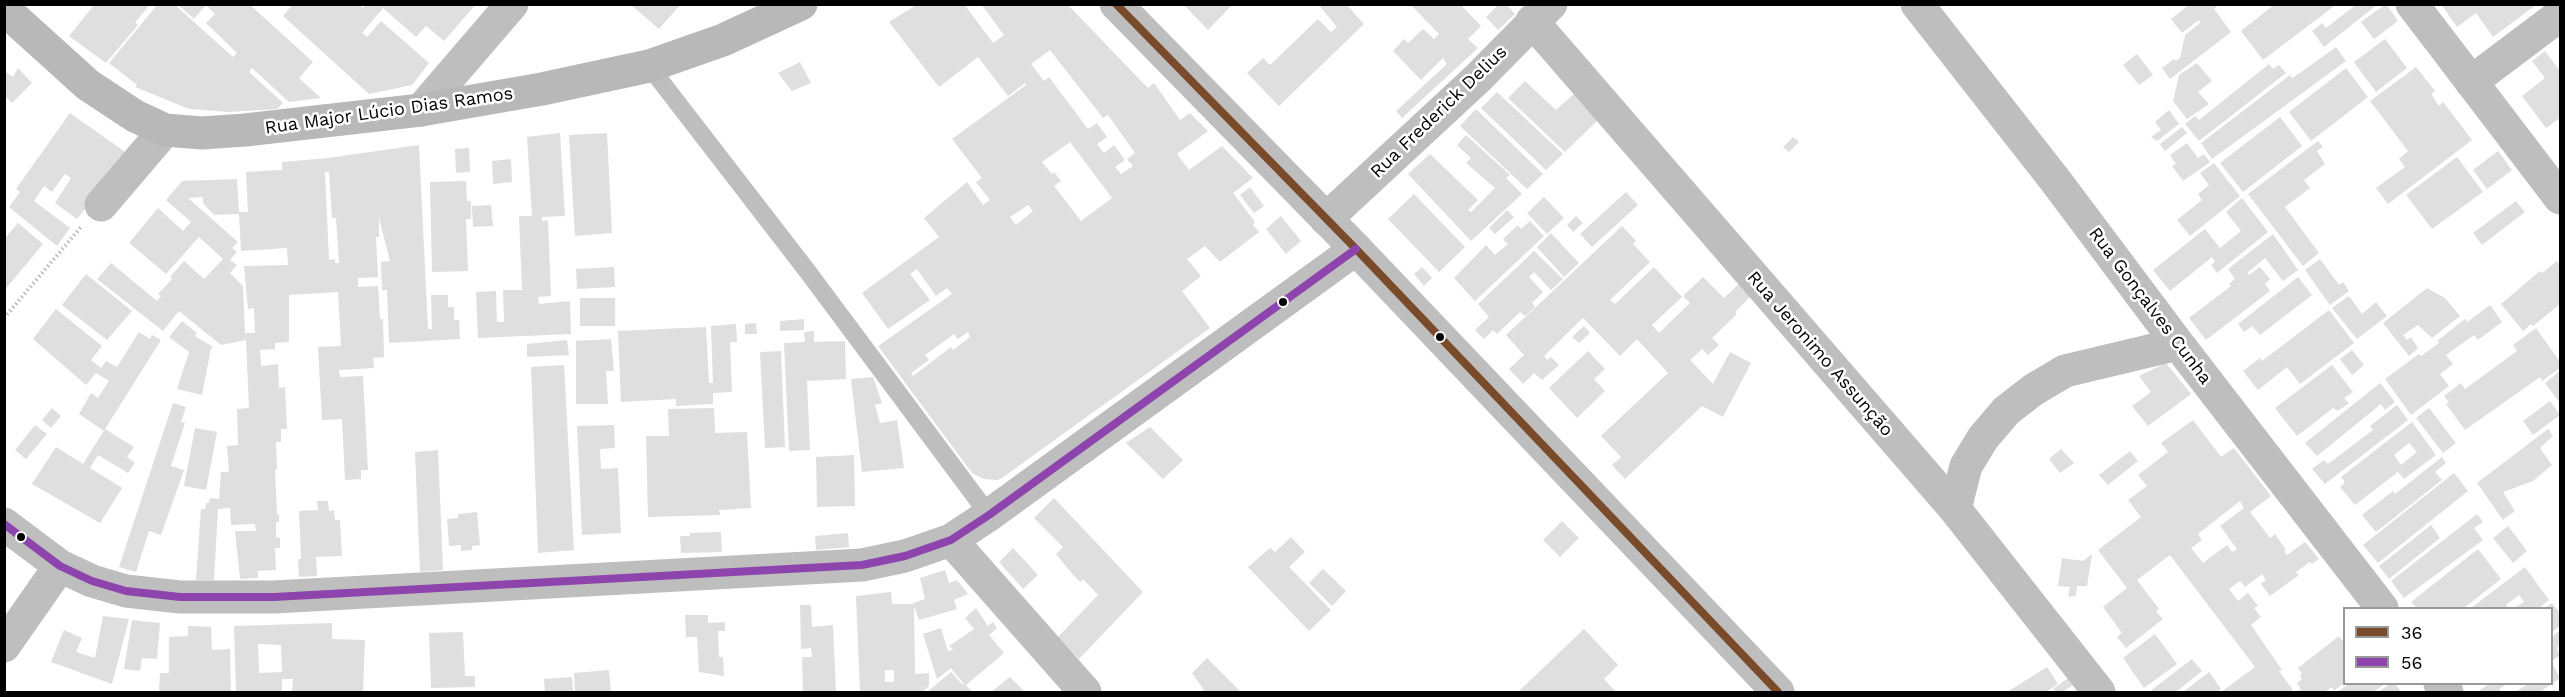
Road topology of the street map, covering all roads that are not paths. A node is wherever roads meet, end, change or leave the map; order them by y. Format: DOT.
graph roads {
  1 [pos="512,4"];
  2 [pos="801,4"];
  3 [pos="1116,4"];
  4 [pos="1917,4"];
  5 [pos="2412,4"];
  6 [pos="4,9"];
  7 [pos="1541,13"];
  8 [pos="2560,15"];
  9 [pos="649,66"];
  10 [pos="2471,82"];
  11 [pos="421,110"];
  12 [pos="165,129"];
  13 [pos="2560,198"];
  14 [pos="101,205"];
  15 [pos="1326,219"];
  16 [pos="1356,249"];
  17 [pos="2178,344"];
  18 [pos="1955,510"];
  19 [pos="989,515"];
  20 [pos="4,524"];
  21 [pos="951,540"];
  22 [pos="60,566"];
  23 [pos="2380,607"];
  24 [pos="4,646"];
  25 [pos="1085,693"];
  26 [pos="1778,693"];
  27 [pos="2099,693"];
  1 -- 11 [label="street"];
  2 -- 9 [label="main road, Rua Major Lúcio Dias Ramos"];
  3 -- 15 [label="street"];
  4 -- 17 [label="street, Rua Gonçalves Cunha"];
  5 -- 10 [label="street"];
  6 -- 12 [label="main road, Rua Major Lúcio Dias Ramos"];
  7 -- 15 [label="street, Rua Frederick Delius"];
  7 -- 18 [label="street, Rua Jeronimo Assunção"];
  8 -- 10 [label="street"];
  9 -- 11 [label="main road, Rua Major Lúcio Dias Ramos"];
  9 -- 19 [label="lane"];
  10 -- 13 [label="street"];
  11 -- 12 [label="main road, Rua Major Lúcio Dias Ramos"];
  12 -- 14 [label="street"];
  15 -- 16 [label="street"];
  16 -- 19 [label="street"];
  16 -- 26 [label="street"];
  17 -- 18 [label="street"];
  17 -- 23 [label="street, Rua Gonçalves Cunha"];
  18 -- 27 [label="street, Rua Jeronimo Assunção"];
  19 -- 21 [label="street"];
  20 -- 22 [label="street"];
  21 -- 22 [label="street"];
  21 -- 25 [label="street"];
  22 -- 24 [label="street"];
}
